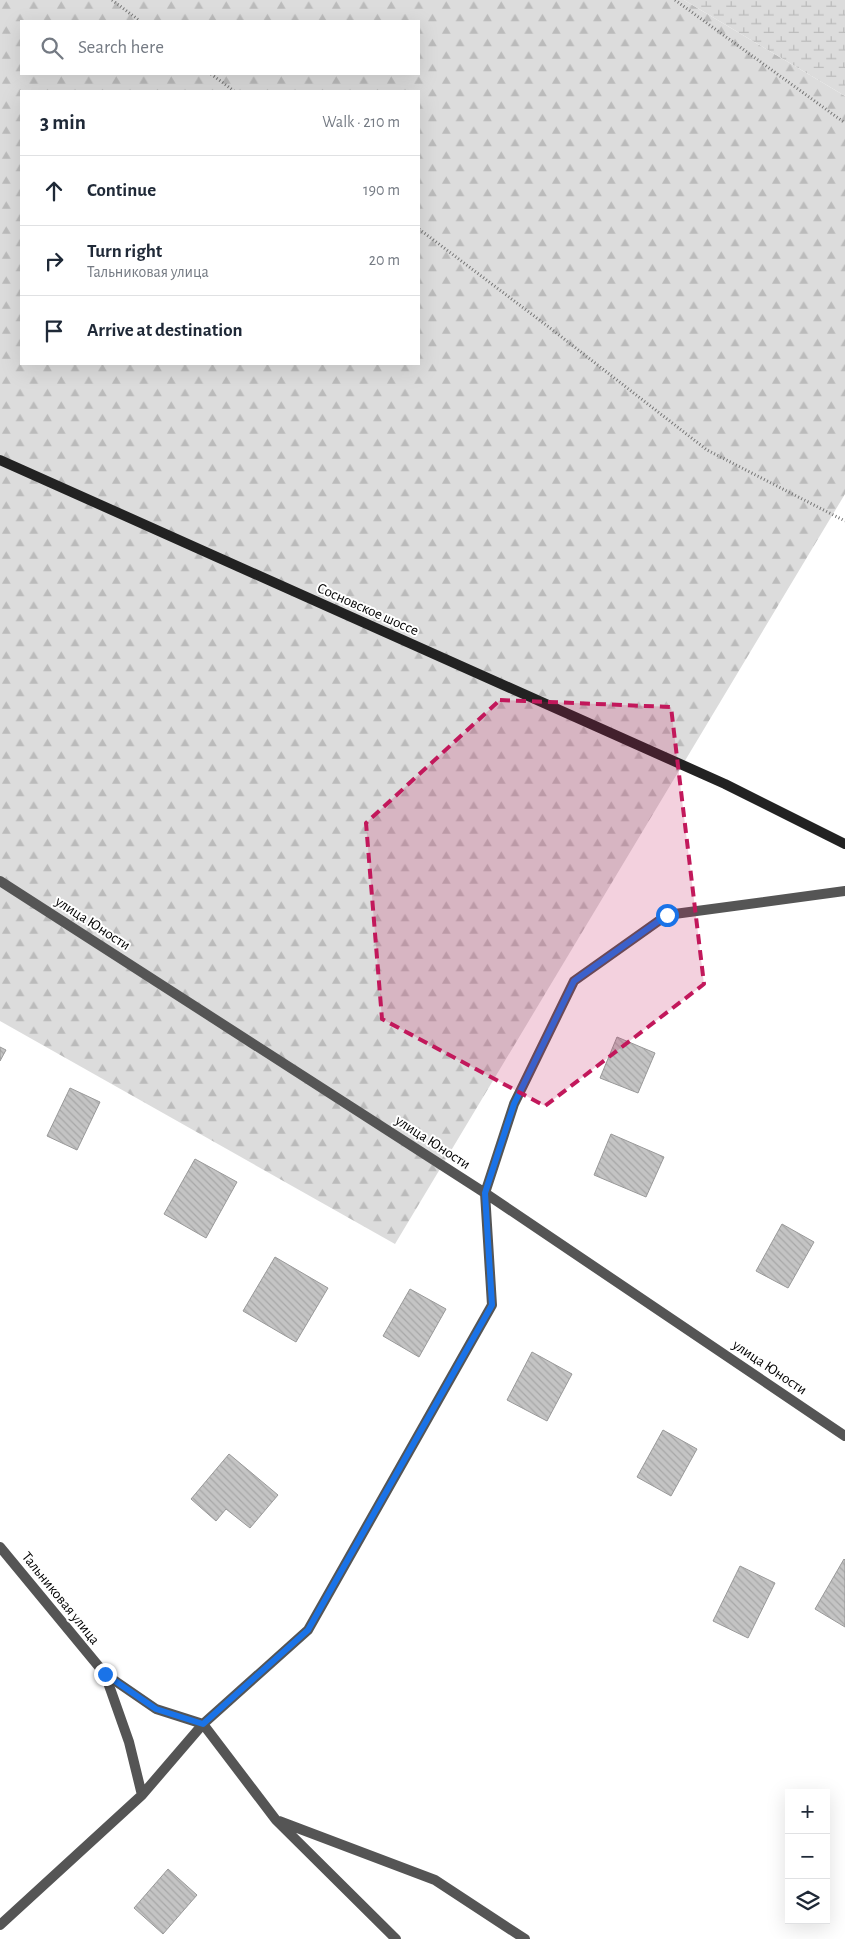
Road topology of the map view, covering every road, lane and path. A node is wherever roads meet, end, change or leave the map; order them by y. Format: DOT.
graph roads {
  1 [pos="112,0"];
  2 [pos="675,0"];
  3 [pos="139,20"];
  4 [pos="212,75"];
  5 [pos="233,90"];
  6 [pos="845,123"];
  7 [pos="420,230"];
  8 [pos="0,460"];
  9 [pos="845,521"];
  10 [pos="845,844"];
  11 [pos="0,881"];
  12 [pos="845,891"];
  13 [pos="485,1193"];
  14 [pos="845,1436"];
  15 [pos="0,1547"];
  16 [pos="105,1674"];
  17 [pos="203,1724"];
  18 [pos="142,1795"];
  19 [pos="276,1820"];
  20 [pos="0,1925"];
  21 [pos="396,1939"];
  22 [pos="525,1939"];
  1 -- 3 [label="path"];
  2 -- 6 [label="path"];
  4 -- 5 [label="path"];
  7 -- 9 [label="path"];
  8 -- 10 [label="street, Сосновское шоссе"];
  11 -- 13 [label="street, улица Юности"];
  12 -- 13 [label="street"];
  13 -- 14 [label="street, улица Юности"];
  13 -- 17 [label="street"];
  15 -- 16 [label="street, Тальниковая улица"];
  16 -- 17 [label="street, Тальниковая улица"];
  16 -- 18 [label="street"];
  17 -- 18 [label="street"];
  17 -- 19 [label="street"];
  18 -- 20 [label="street"];
  19 -- 21 [label="street"];
  19 -- 22 [label="street"];
}
